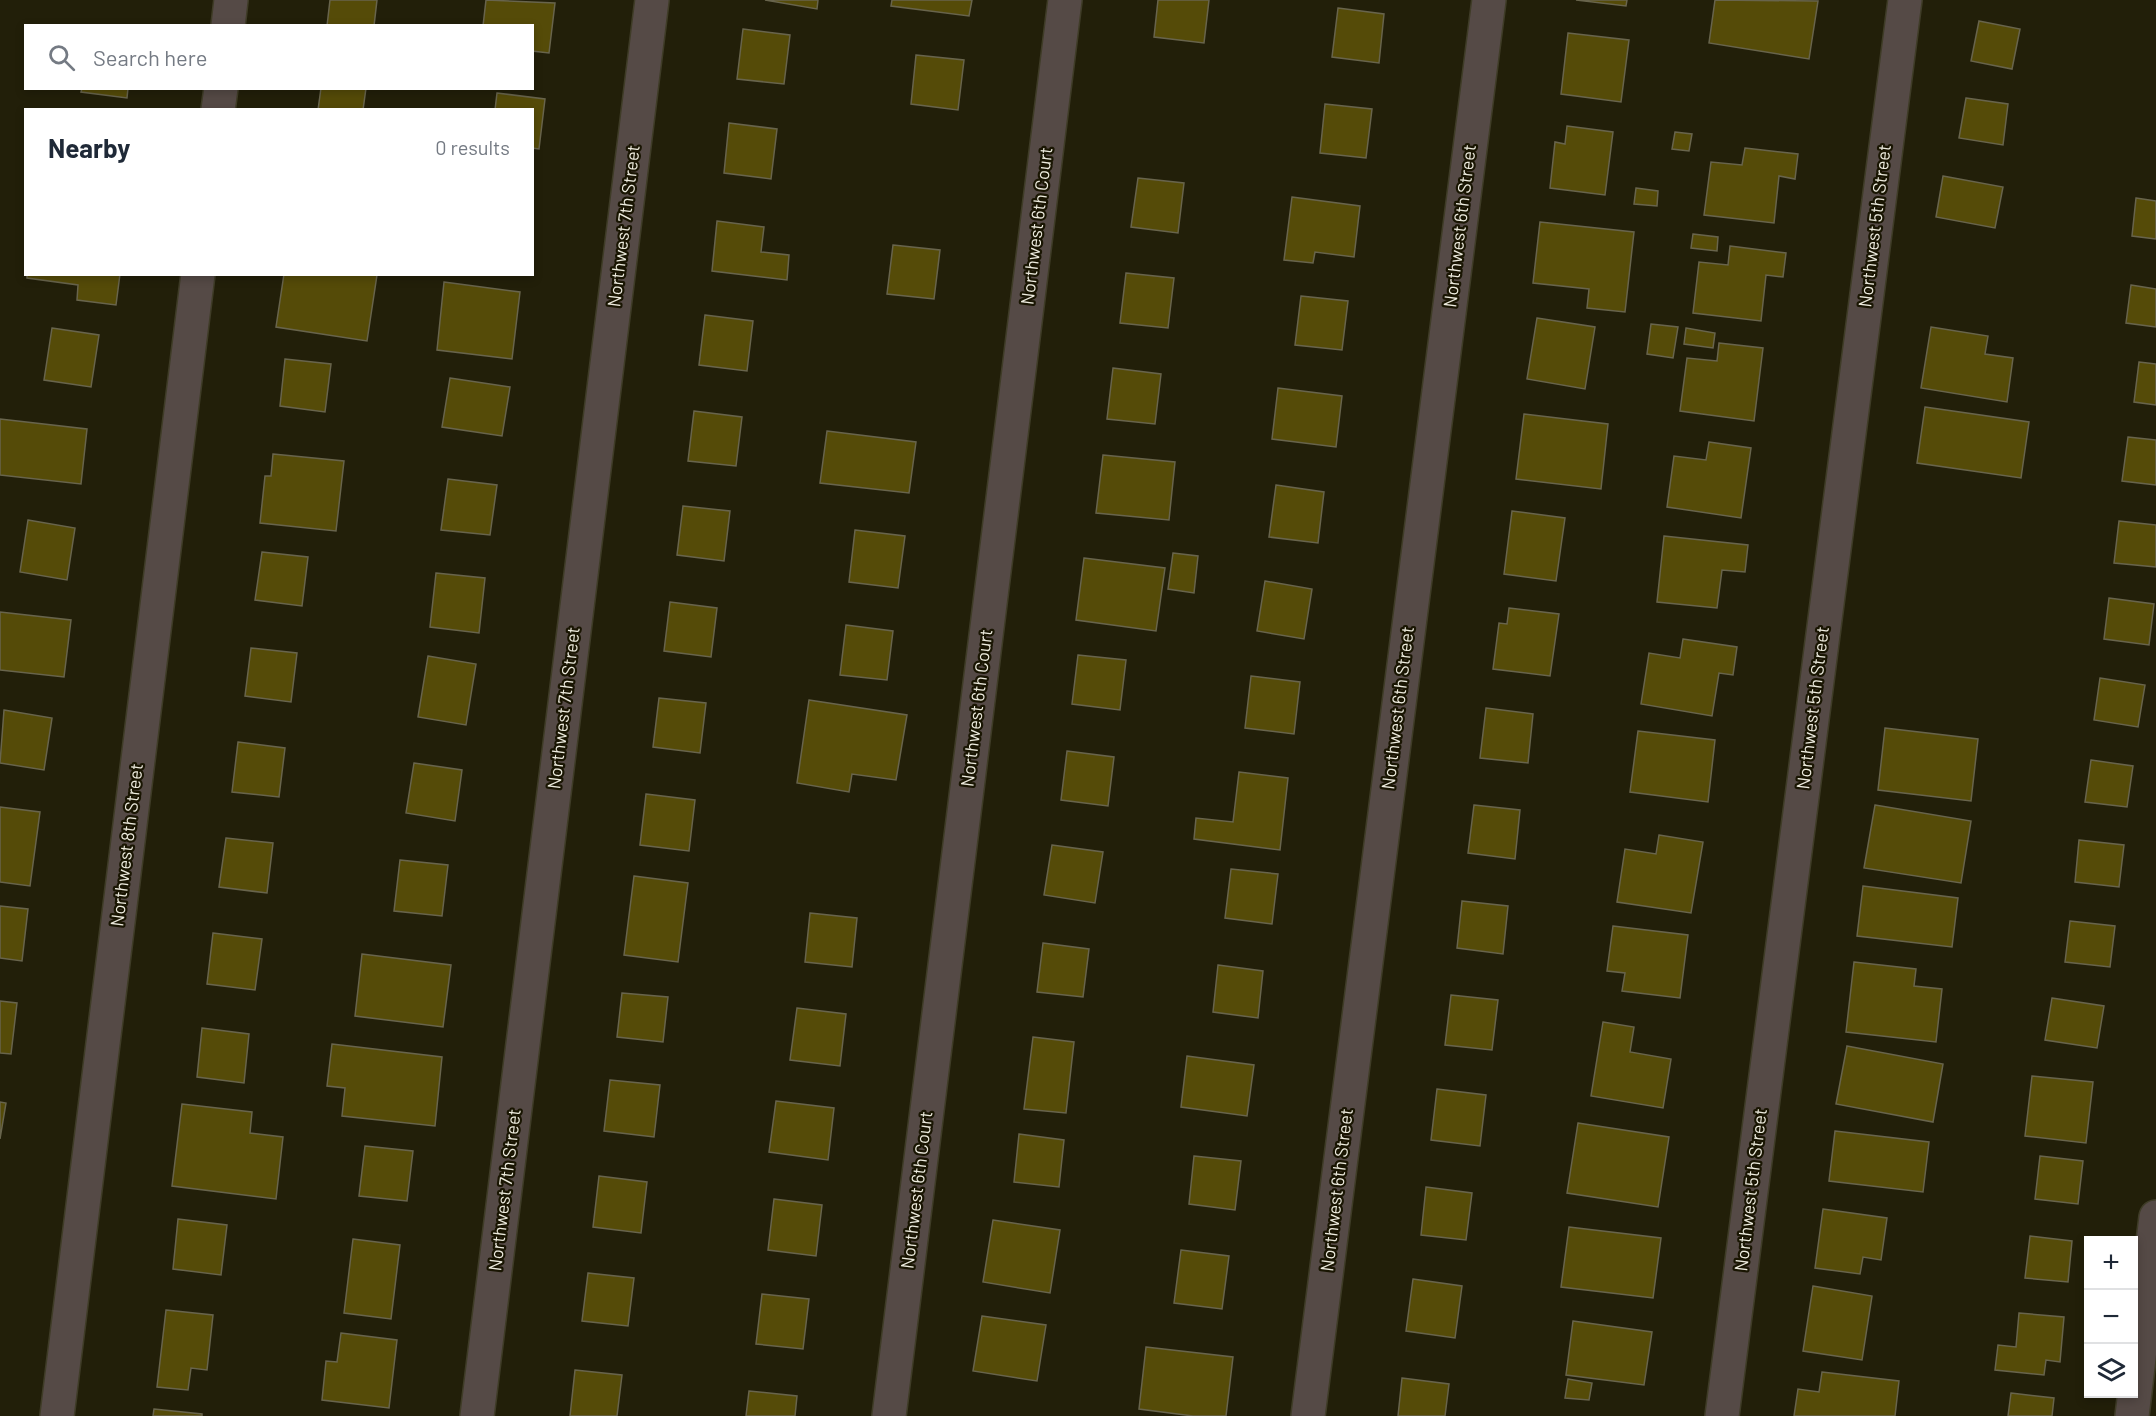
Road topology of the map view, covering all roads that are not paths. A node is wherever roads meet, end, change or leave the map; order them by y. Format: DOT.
graph roads {
  1 [pos="231,0"];
  2 [pos="652,0"];
  3 [pos="1065,0"];
  4 [pos="1489,0"];
  5 [pos="1905,0"];
  6 [pos="228,24"];
  7 [pos="220,90"];
  8 [pos="218,108"];
  9 [pos="198,276"];
  10 [pos="2156,1217"];
  11 [pos="57,1416"];
  12 [pos="477,1416"];
  13 [pos="889,1416"];
  14 [pos="1308,1416"];
  15 [pos="1722,1416"];
  16 [pos="2132,1416"];
  1 -- 6 [label="street"];
  2 -- 12 [label="street, Northwest 7th Street"];
  3 -- 13 [label="street, Northwest 6th Court"];
  4 -- 14 [label="street, Northwest 6th Street"];
  5 -- 15 [label="street, Northwest 5th Street"];
  7 -- 8 [label="street"];
  9 -- 11 [label="street, Northwest 8th Street"];
  10 -- 16 [label="street"];
}
